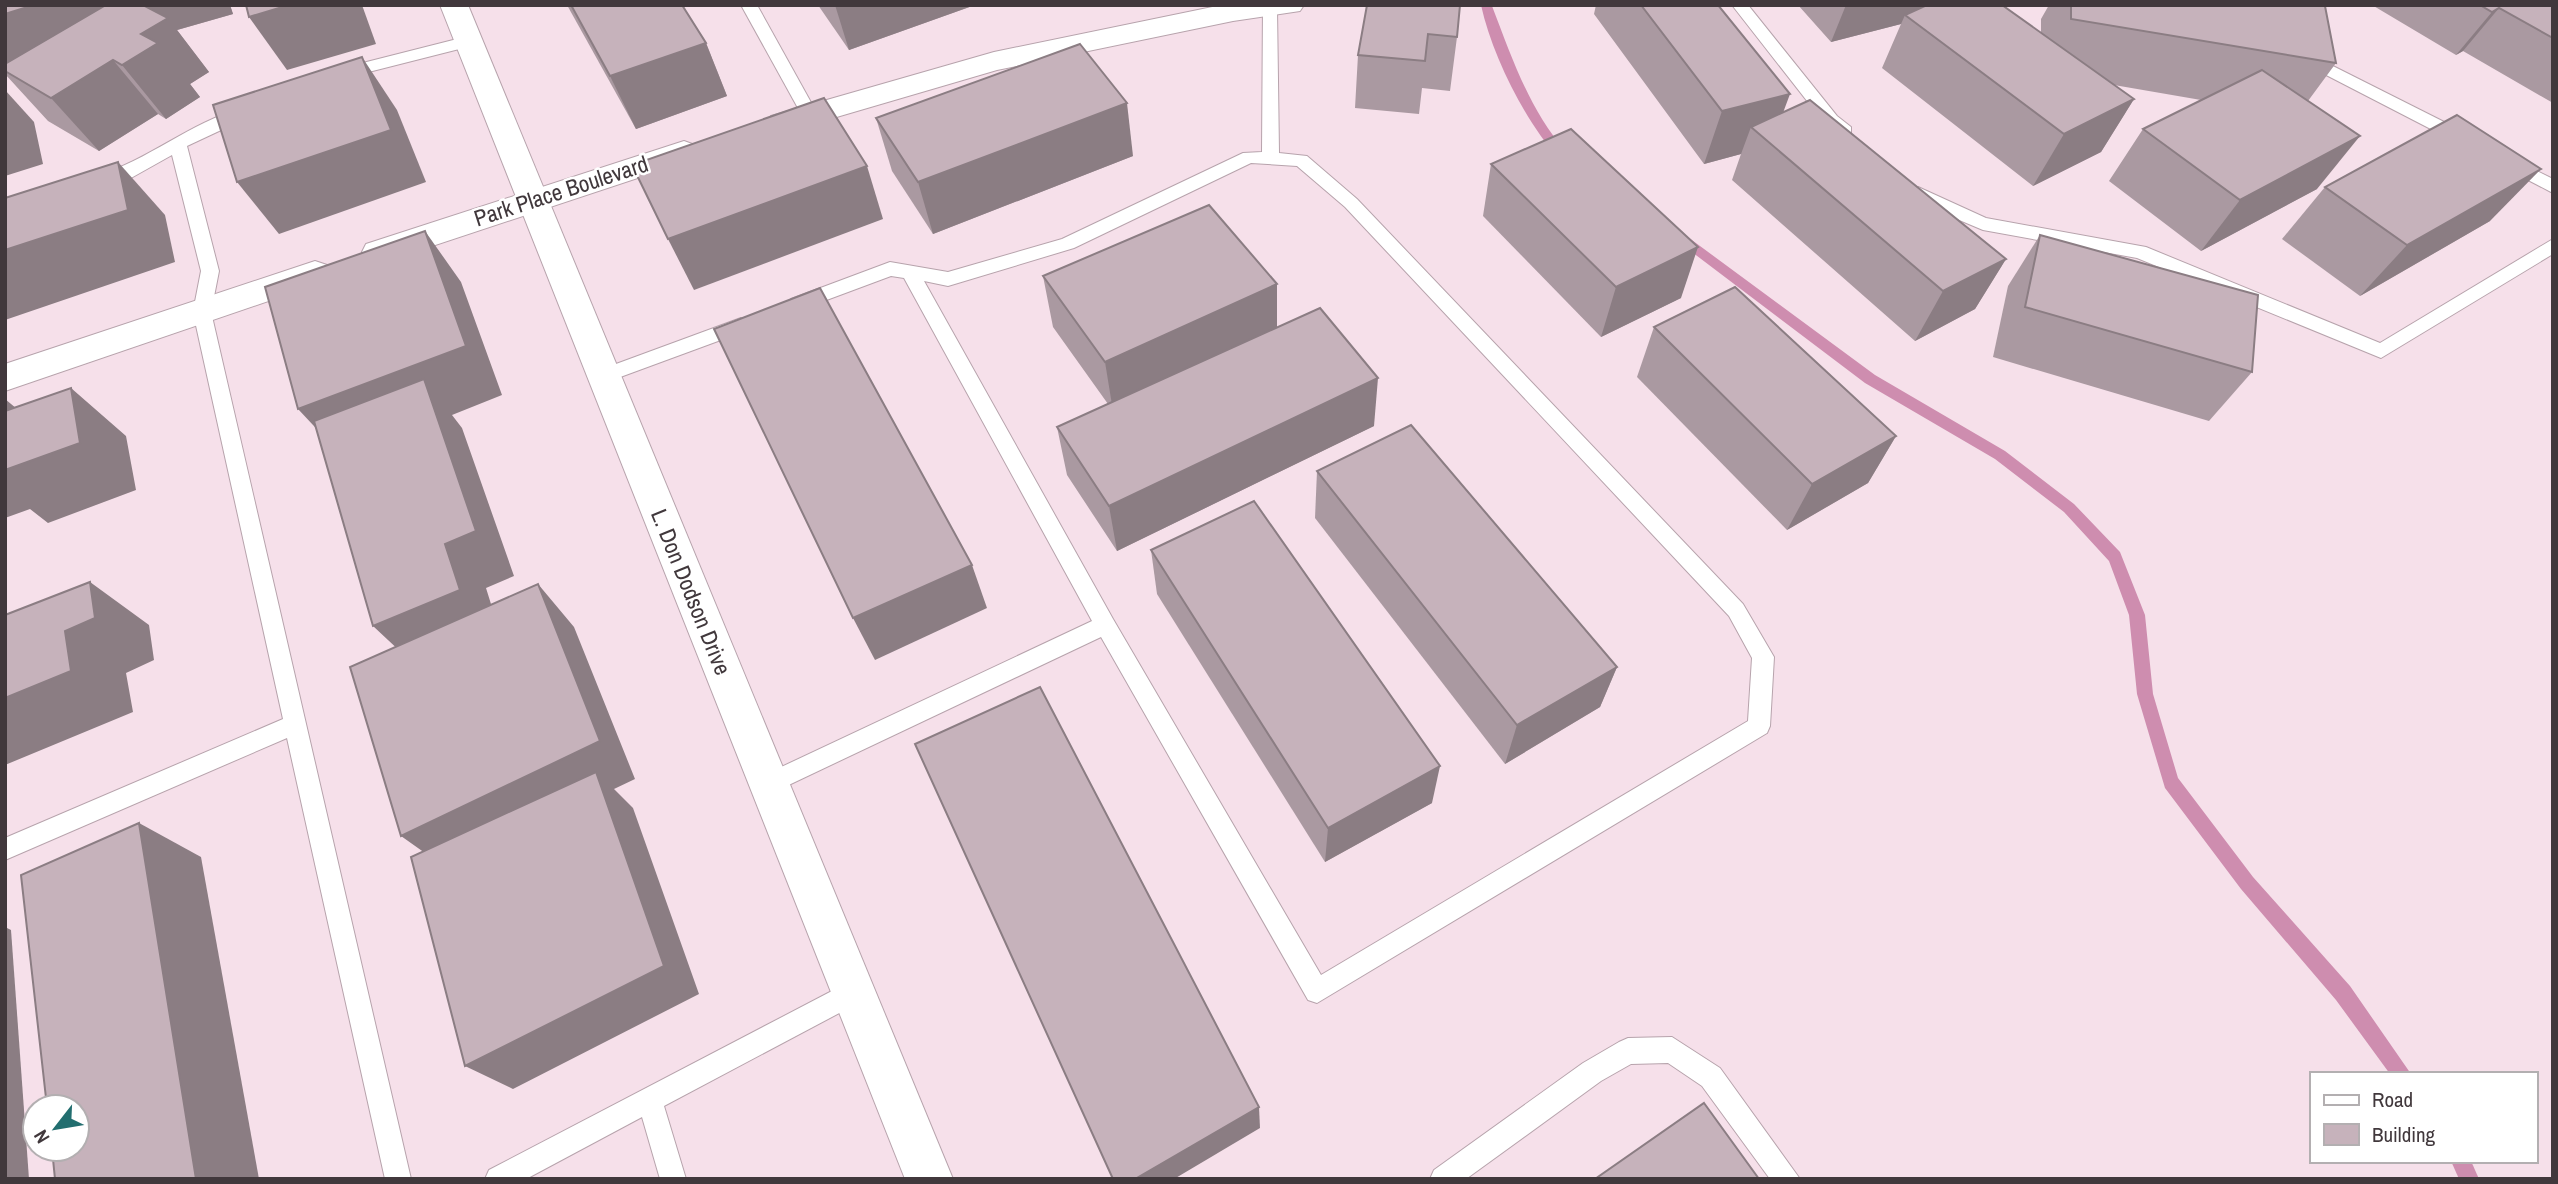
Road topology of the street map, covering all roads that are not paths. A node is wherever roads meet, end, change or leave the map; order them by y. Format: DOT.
graph roads {
  1 [pos="454,5"];
  2 [pos="749,5"];
  3 [pos="1740,5"];
  4 [pos="1262,7"];
  5 [pos="468,41"];
  6 [pos="2292,50"];
  7 [pos="323,79"];
  8 [pos="261,106"];
  9 [pos="810,115"];
  10 [pos="758,130"];
  11 [pos="1858,142"];
  12 [pos="178,144"];
  13 [pos="705,146"];
  14 [pos="1271,158"];
  15 [pos="1905,182"];
  16 [pos="85,185"];
  17 [pos="2553,187"];
  18 [pos="532,199"];
  19 [pos="2553,245"];
  20 [pos="910,272"];
  21 [pos="202,312"];
  22 [pos="604,376"];
  23 [pos="5,378"];
  24 [pos="1105,625"];
  25 [pos="296,724"];
  26 [pos="768,784"];
  27 [pos="5,849"];
  28 [pos="853,992"];
  29 [pos="649,1099"];
  30 [pos="398,1179"];
  31 [pos="498,1179"];
  32 [pos="673,1179"];
  33 [pos="929,1179"];
  34 [pos="1443,1179"];
  35 [pos="1787,1179"];
  1 -- 5 [label="street, L. Don Dodson Drive"];
  2 -- 9 [label="lane"];
  3 -- 11 [label="lane"];
  4 -- 9 [label="street"];
  4 -- 14 [label="lane"];
  5 -- 7 [label="lane"];
  5 -- 18 [label="street, L. Don Dodson Drive"];
  6 -- 17 [label="lane"];
  8 -- 12 [label="lane"];
  9 -- 10 [label="street"];
  12 -- 16 [label="lane"];
  12 -- 21 [label="lane"];
  13 -- 18 [label="street, Park Place Boulevard"];
  14 -- 20 [label="lane"];
  14 -- 24 [label="lane"];
  15 -- 19 [label="lane"];
  18 -- 21 [label="street, Park Place Boulevard"];
  18 -- 22 [label="street, L. Don Dodson Drive"];
  20 -- 22 [label="lane"];
  20 -- 24 [label="lane"];
  21 -- 23 [label="street, Park Place Boulevard"];
  21 -- 25 [label="lane"];
  22 -- 26 [label="street, L. Don Dodson Drive"];
  24 -- 26 [label="lane"];
  25 -- 27 [label="lane"];
  25 -- 30 [label="lane"];
  26 -- 28 [label="street, L. Don Dodson Drive"];
  28 -- 29 [label="lane"];
  28 -- 33 [label="street, L. Don Dodson Drive"];
  29 -- 31 [label="lane"];
  29 -- 32 [label="lane"];
  34 -- 35 [label="lane"];
}
